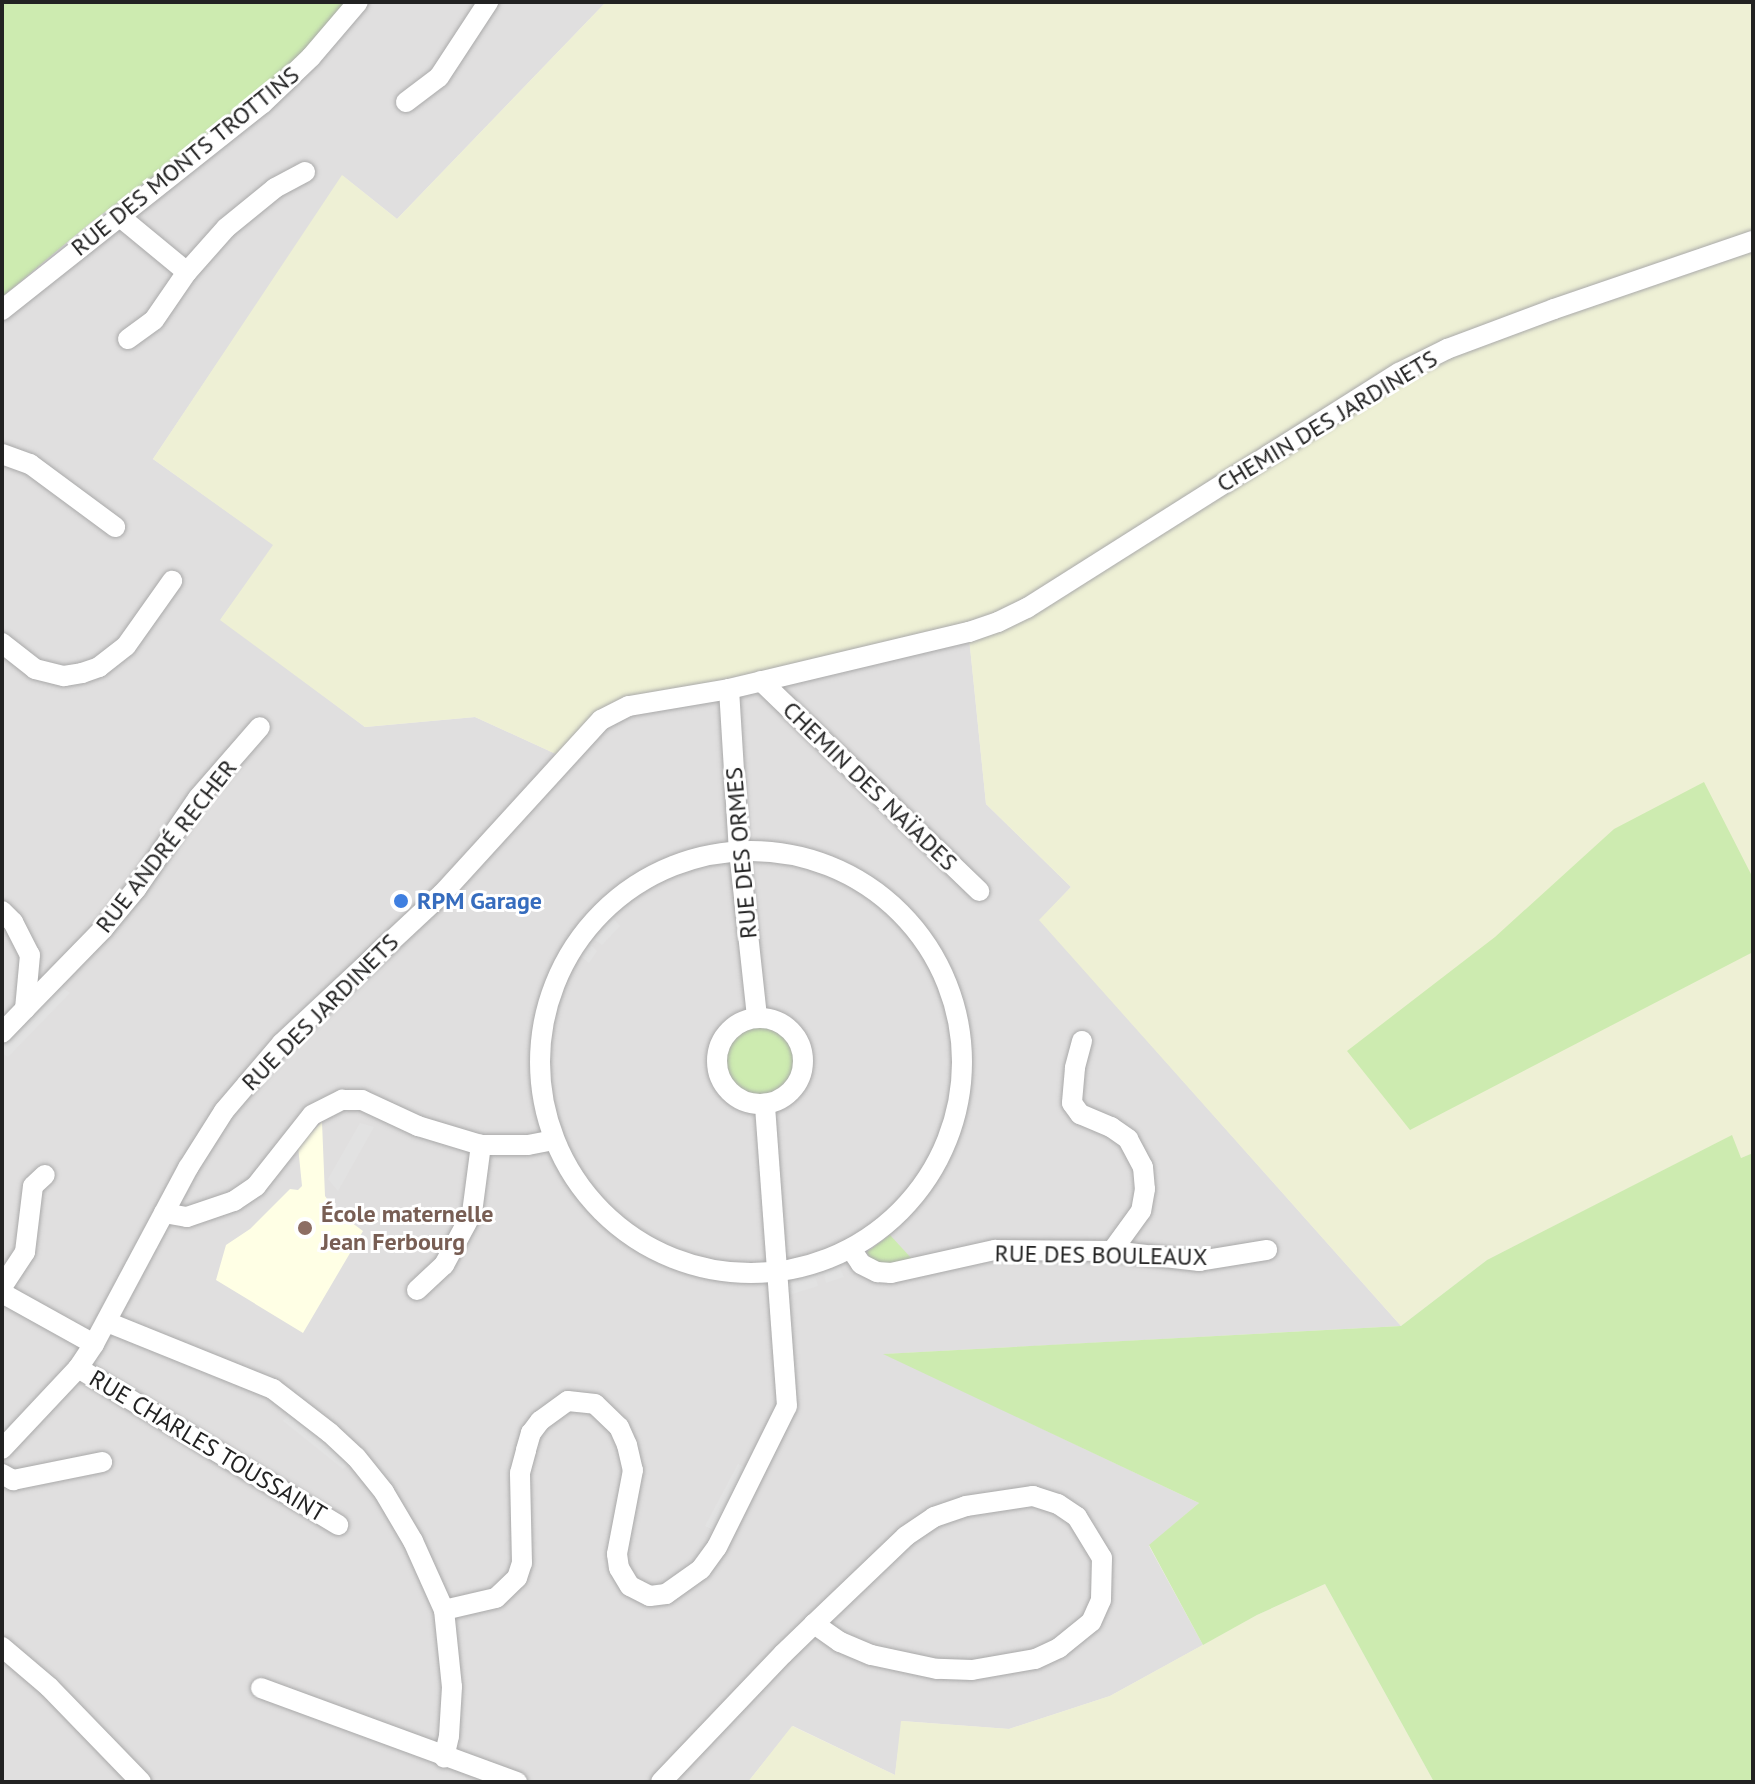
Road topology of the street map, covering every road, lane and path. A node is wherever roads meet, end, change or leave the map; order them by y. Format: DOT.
graph roads {
  1 [pos="358,2"];
  2 [pos="483,4"];
  3 [pos="406,102"];
  4 [pos="305,172"];
  5 [pos="119,216"];
  6 [pos="1753,241"];
  7 [pos="187,272"];
  8 [pos="2,310"];
  9 [pos="128,339"];
  10 [pos="2,454"];
  11 [pos="115,527"];
  12 [pos="172,581"];
  13 [pos="969,632"];
  14 [pos="2,643"];
  15 [pos="761,681"];
  16 [pos="729,689"];
  17 [pos="260,727"];
  18 [pos="739,851"];
  19 [pos="979,891"];
  20 [pos="2,911"];
  21 [pos="30,955"];
  22 [pos="70,963"];
  23 [pos="25,1009"];
  24 [pos="757,1017"];
  25 [pos="2,1033"];
  26 [pos="1082,1041"];
  27 [pos="765,1104"];
  28 [pos="553,1140"];
  29 [pos="481,1145"];
  30 [pos="45,1175"];
  31 [pos="164,1213"];
  32 [pos="851,1249"];
  33 [pos="1267,1250"];
  34 [pos="1112,1251"];
  35 [pos="777,1273"];
  36 [pos="2,1290"];
  37 [pos="417,1290"];
  38 [pos="107,1322"];
  39 [pos="94,1344"];
  40 [pos="78,1368"];
  41 [pos="2,1449"];
  42 [pos="102,1462"];
  43 [pos="2,1474"];
  44 [pos="338,1525"];
  45 [pos="444,1610"];
  46 [pos="814,1624"];
  47 [pos="2,1647"];
  48 [pos="261,1688"];
  49 [pos="444,1757"];
  50 [pos="141,1782"];
  51 [pos="517,1782"];
  52 [pos="661,1782"];
  1 -- 5 [label="street, RUE DES MONTS TROTTINS"];
  2 -- 3 [label="street"];
  4 -- 7 [label="street"];
  5 -- 7 [label="street"];
  5 -- 8 [label="street, RUE DES MONTS TROTTINS"];
  6 -- 13 [label="street, CHEMIN DES JARDINETS"];
  7 -- 9 [label="street"];
  10 -- 11 [label="street"];
  12 -- 14 [label="street"];
  13 -- 15 [label="street, RUE DES JARDINETS"];
  15 -- 16 [label="street, RUE DES JARDINETS"];
  15 -- 19 [label="street, CHEMIN DES NAÏADES"];
  16 -- 18 [label="street, RUE DES ORMES"];
  16 -- 31 [label="street, RUE DES JARDINETS"];
  17 -- 22 [label="street, RUE ANDRÉ RECHER"];
  18 -- 24 [label="street, RUE DES ORMES"];
  18 -- 28 [label="street"];
  18 -- 32 [label="street"];
  20 -- 21 [label="street"];
  21 -- 22 [label="street"];
  21 -- 23 [label="street"];
  22 -- 23 [label="street, RUE ANDRÉ RECHER"];
  23 -- 25 [label="street, RUE ANDRÉ RECHER"];
  24 -- 27 [label="street"];
  24 -- 27 [label="street"];
  26 -- 34 [label="street"];
  27 -- 35 [label="street"];
  28 -- 29 [label="street"];
  28 -- 35 [label="street"];
  29 -- 31 [label="street"];
  29 -- 37 [label="street"];
  30 -- 36 [label="street"];
  31 -- 38 [label="street, RUE DES JARDINETS"];
  32 -- 34 [label="street, RUE DES BOULEAUX"];
  32 -- 35 [label="street"];
  33 -- 34 [label="street, RUE DES BOULEAUX"];
  35 -- 45 [label="street"];
  36 -- 39 [label="street"];
  38 -- 39 [label="street, RUE DES JARDINETS"];
  38 -- 45 [label="street"];
  39 -- 40 [label="street, RUE DES JARDINETS"];
  40 -- 41 [label="street, RUE DES JARDINETS"];
  40 -- 44 [label="street, RUE CHARLES TOUSSAINT"];
  42 -- 43 [label="street"];
  45 -- 49 [label="street"];
  46 -- 46 [label="street"];
  46 -- 52 [label="street"];
  47 -- 50 [label="street"];
  48 -- 49 [label="street"];
  49 -- 51 [label="street"];
}
